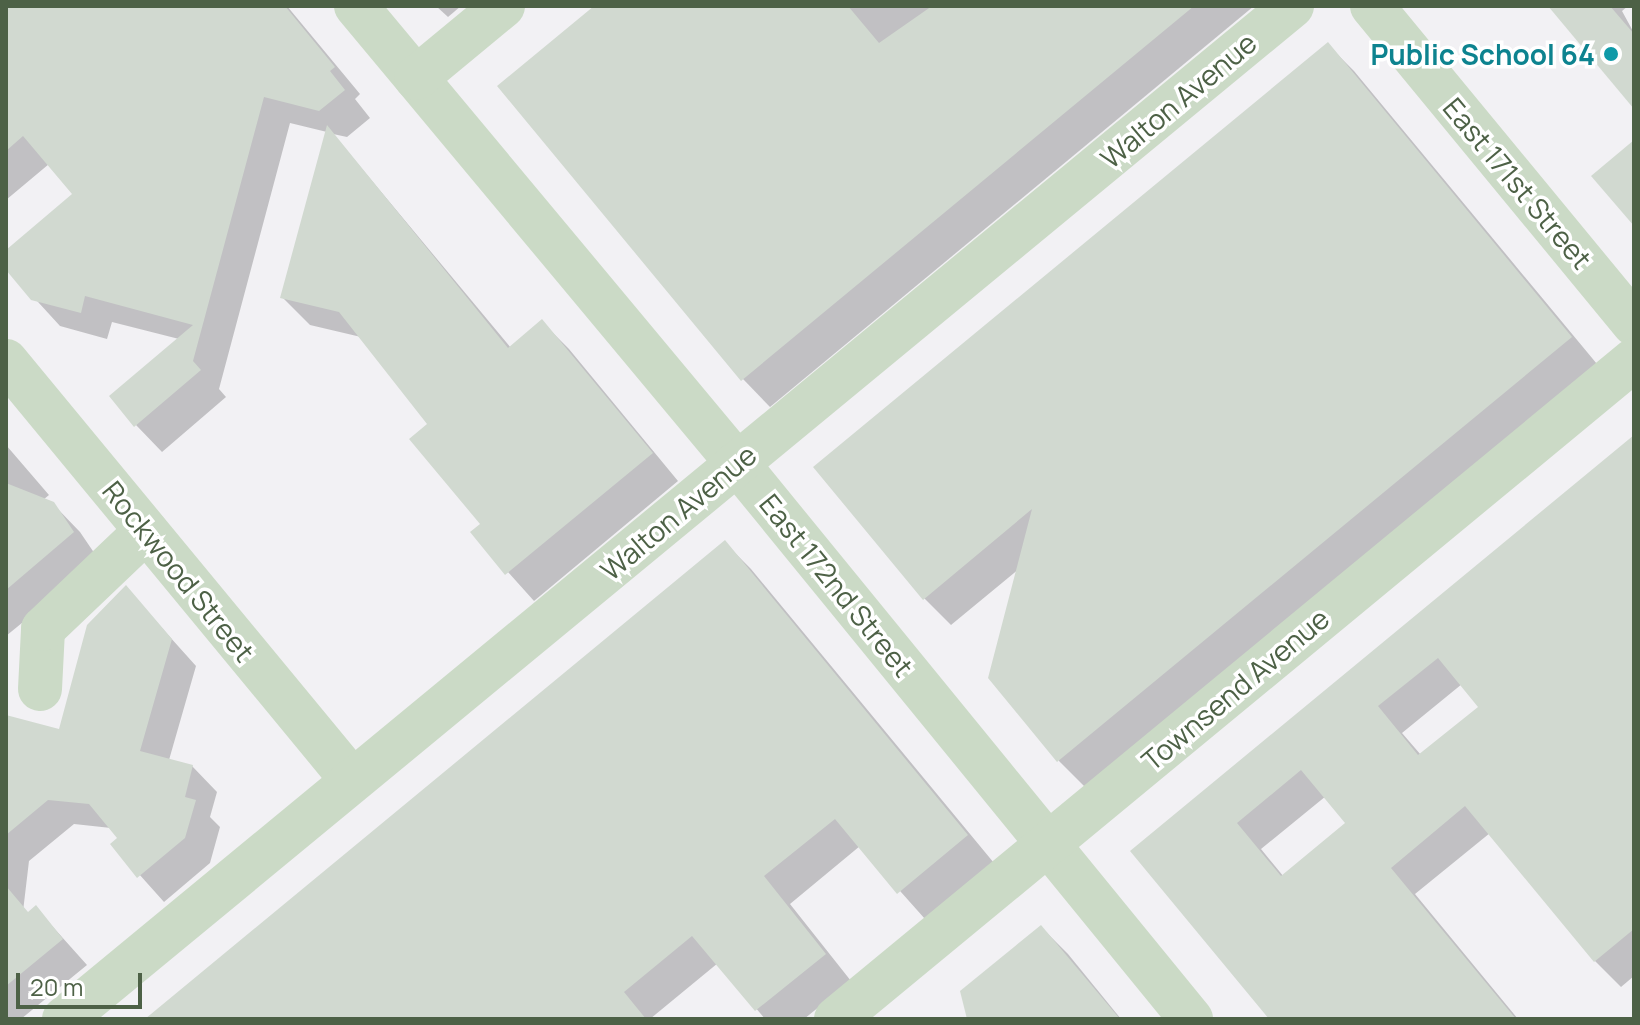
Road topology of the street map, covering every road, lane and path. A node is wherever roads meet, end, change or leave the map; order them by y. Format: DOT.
graph roads {
  1 [pos="356,6"];
  2 [pos="503,6"];
  3 [pos="1292,6"];
  4 [pos="1372,6"];
  5 [pos="416,78"];
  6 [pos="1634,324"];
  7 [pos="1634,360"];
  8 [pos="6,361"];
  9 [pos="737,463"];
  10 [pos="146,531"];
  11 [pos="40,689"];
  12 [pos="352,780"];
  13 [pos="1049,843"];
  14 [pos="64,1019"];
  15 [pos="836,1019"];
  16 [pos="1191,1019"];
  1 -- 5 [label="street, East 172nd Street"];
  2 -- 5 [label="street"];
  3 -- 9 [label="street, Walton Avenue"];
  4 -- 6 [label="street, East 171st Street"];
  5 -- 9 [label="street, East 172nd Street"];
  7 -- 13 [label="street, Townsend Avenue"];
  8 -- 10 [label="street, Rockwood Street"];
  9 -- 12 [label="street, Walton Avenue"];
  9 -- 13 [label="street, East 172nd Street"];
  10 -- 11 [label="street"];
  10 -- 12 [label="street, Rockwood Street"];
  12 -- 14 [label="street, Walton Avenue"];
  13 -- 15 [label="street, Townsend Avenue"];
  13 -- 16 [label="street, East 172nd Street"];
}
